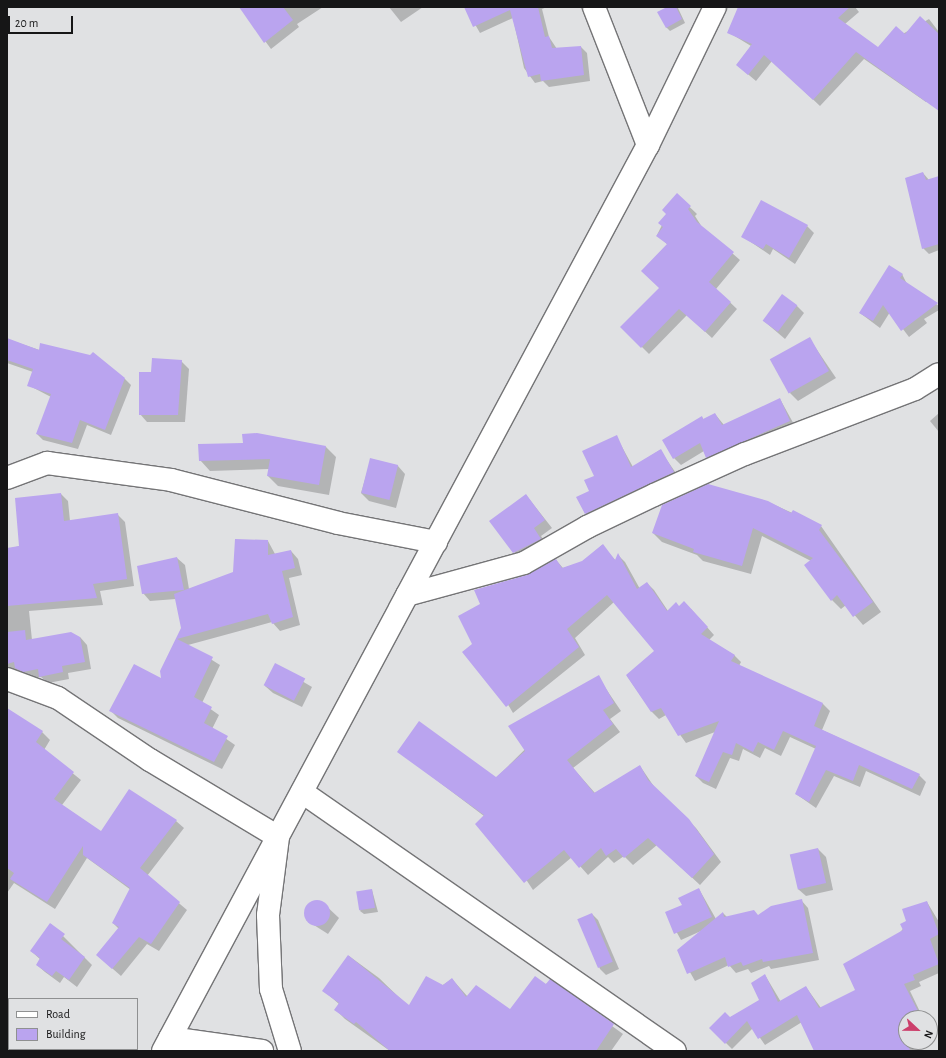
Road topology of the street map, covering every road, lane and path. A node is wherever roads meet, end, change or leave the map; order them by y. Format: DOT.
graph roads {
  1 [pos="594,7"];
  2 [pos="715,7"];
  3 [pos="648,144"];
  4 [pos="939,374"];
  5 [pos="7,478"];
  6 [pos="436,542"];
  7 [pos="407,595"];
  8 [pos="7,679"];
  9 [pos="302,792"];
  10 [pos="278,837"];
  11 [pos="167,1044"];
  12 [pos="262,1051"];
  13 [pos="290,1051"];
  14 [pos="675,1051"];
  1 -- 3 [label="street"];
  2 -- 3 [label="street"];
  3 -- 6 [label="street"];
  4 -- 7 [label="street"];
  5 -- 6 [label="street"];
  6 -- 7 [label="street"];
  7 -- 9 [label="street"];
  8 -- 10 [label="street"];
  9 -- 10 [label="street"];
  9 -- 14 [label="street"];
  10 -- 11 [label="street"];
  10 -- 13 [label="street"];
  11 -- 12 [label="street"];
}
